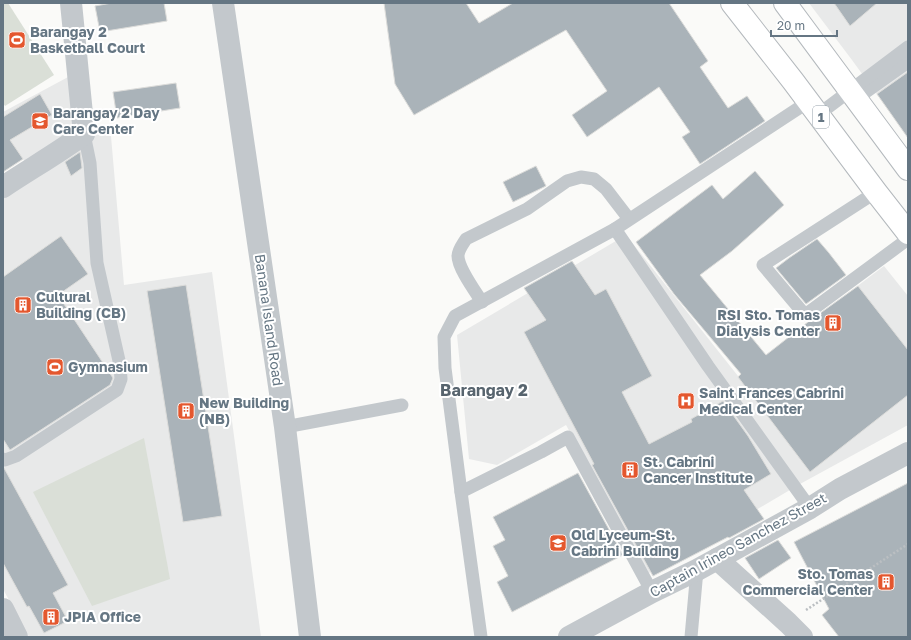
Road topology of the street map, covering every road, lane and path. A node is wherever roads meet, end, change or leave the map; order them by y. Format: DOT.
graph roads {
  1 [pos="71,3"];
  2 [pos="223,3"];
  3 [pos="732,3"];
  4 [pos="785,3"];
  5 [pos="908,47"];
  6 [pos="908,62"];
  7 [pos="853,95"];
  8 [pos="814,108"];
  9 [pos="84,134"];
  10 [pos="908,169"];
  11 [pos="3,187"];
  12 [pos="876,192"];
  13 [pos="629,219"];
  14 [pos="615,229"];
  15 [pos="908,233"];
  16 [pos="908,239"];
  17 [pos="482,302"];
  18 [pos="402,406"];
  19 [pos="285,427"];
  20 [pos="908,453"];
  21 [pos="3,459"];
  22 [pos="461,492"];
  23 [pos="810,508"];
  24 [pos="908,544"];
  25 [pos="717,559"];
  26 [pos="697,570"];
  27 [pos="652,592"];
  28 [pos="3,609"];
  29 [pos="795,630"];
  30 [pos="17,637"];
  31 [pos="310,637"];
  32 [pos="481,637"];
  33 [pos="569,637"];
  34 [pos="691,637"];
  1 -- 9 [label="street"];
  2 -- 19 [label="street, Banana Island Road"];
  3 -- 8 [label="highway, 1"];
  4 -- 7 [label="highway"];
  5 -- 7 [label="lane"];
  6 -- 7 [label="lane"];
  7 -- 8 [label="lane"];
  7 -- 10 [label="highway"];
  8 -- 12 [label="highway, 1"];
  8 -- 13 [label="lane"];
  9 -- 11 [label="street"];
  9 -- 21 [label="lane"];
  12 -- 15 [label="highway, 1"];
  12 -- 16 [label="lane"];
  13 -- 14 [label="lane"];
  13 -- 17 [label="lane"];
  14 -- 17 [label="lane"];
  14 -- 23 [label="lane"];
  17 -- 22 [label="lane"];
  18 -- 19 [label="lane"];
  19 -- 31 [label="street, Banana Island Road"];
  20 -- 23 [label="street, Captain Irineo Sanchez Street"];
  22 -- 27 [label="lane"];
  22 -- 32 [label="lane"];
  23 -- 25 [label="street, Captain Irineo Sanchez Street"];
  24 -- 29 [label="path"];
  25 -- 26 [label="street, Captain Irineo Sanchez Street"];
  25 -- 29 [label="street"];
  26 -- 27 [label="street, Captain Irineo Sanchez Street"];
  26 -- 34 [label="lane"];
  27 -- 33 [label="street, Captain Irineo Sanchez Street"];
  28 -- 30 [label="street"];
}
